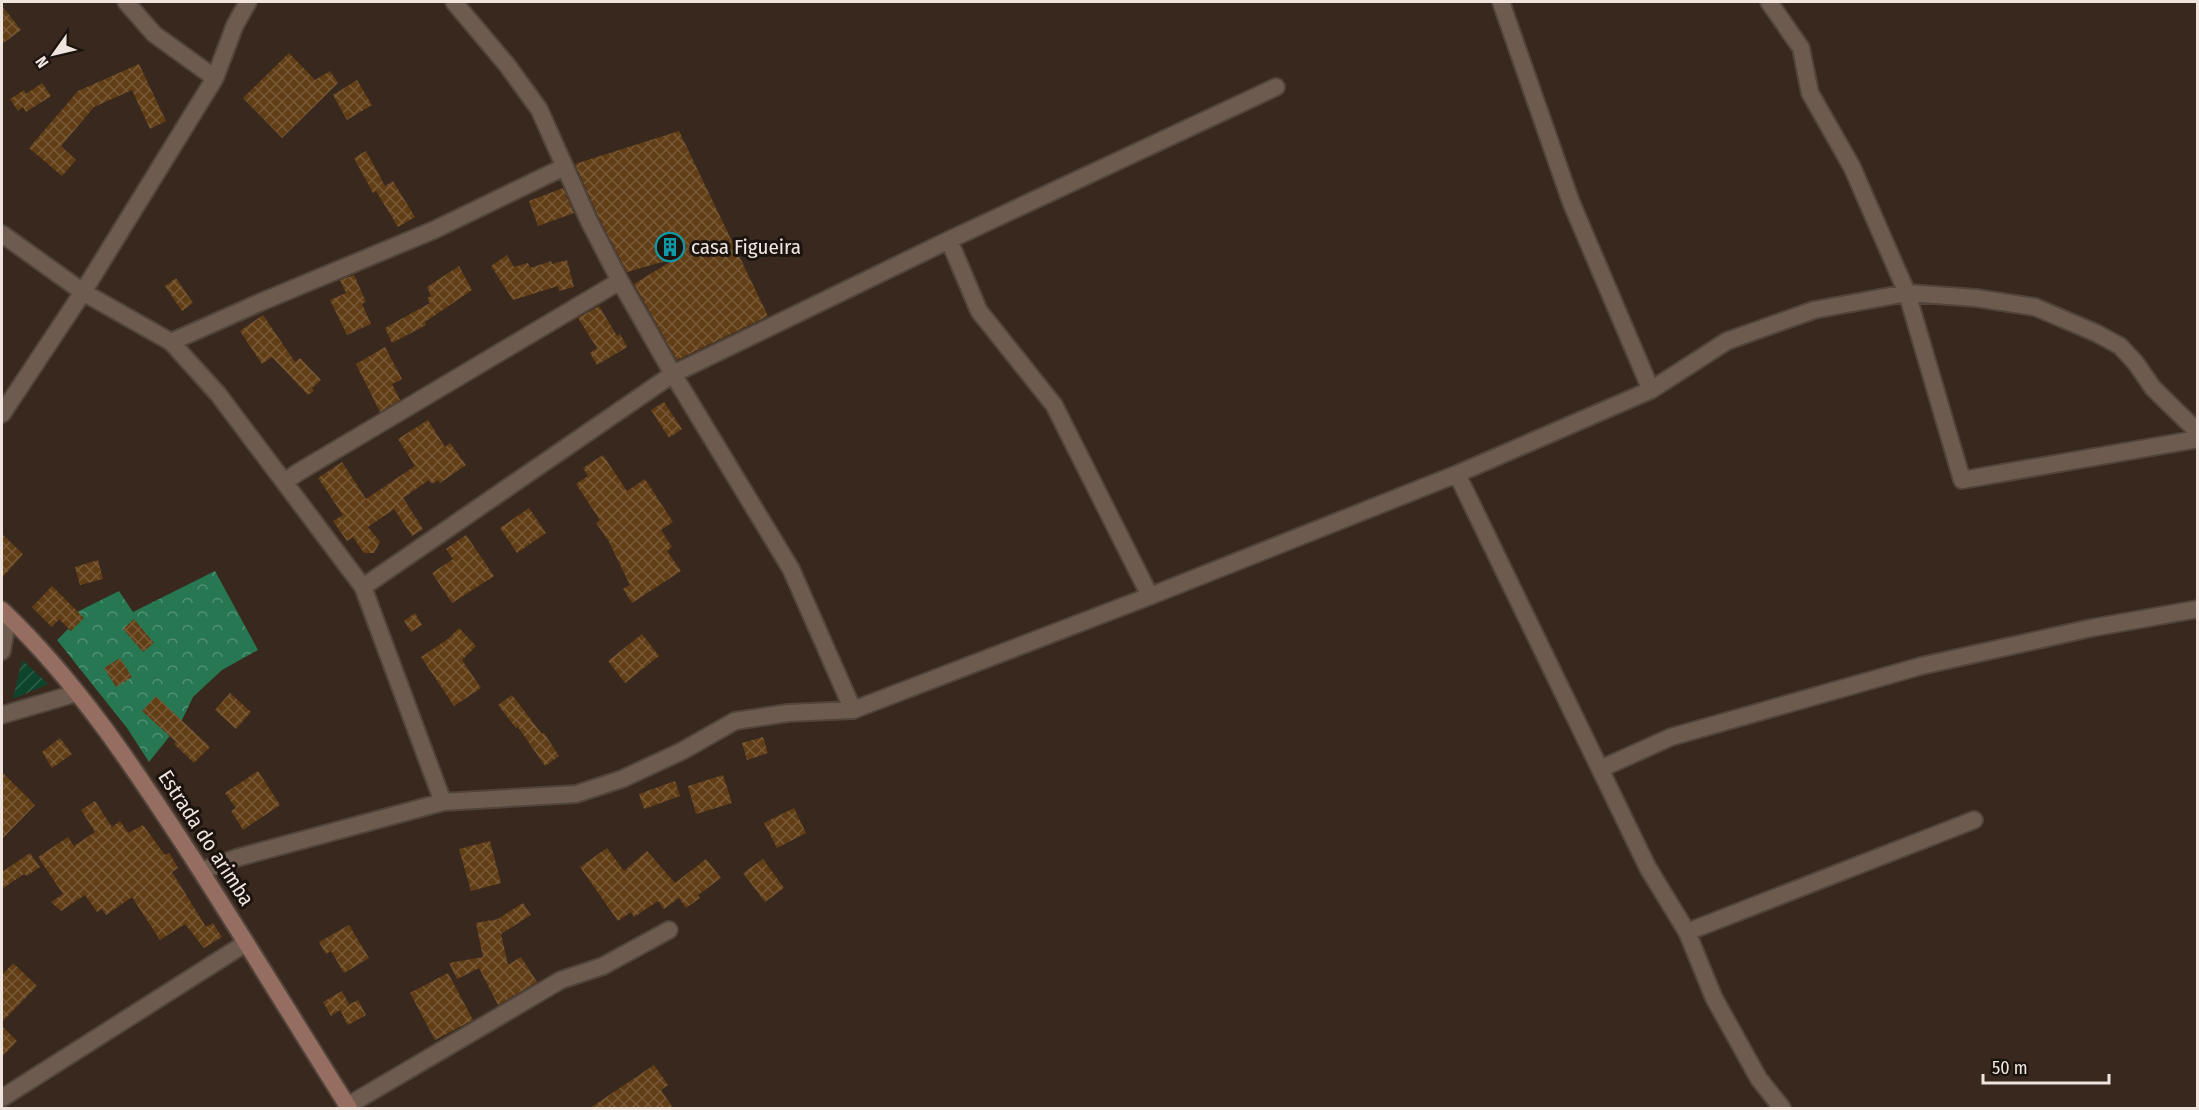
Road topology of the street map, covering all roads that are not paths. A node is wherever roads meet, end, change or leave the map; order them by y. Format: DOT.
graph roads {
  1 [pos="126,2"];
  2 [pos="248,2"];
  3 [pos="454,2"];
  4 [pos="1501,2"];
  5 [pos="1769,2"];
  6 [pos="215,78"];
  7 [pos="1276,87"];
  8 [pos="564,167"];
  9 [pos="2,234"];
  10 [pos="949,240"];
  11 [pos="620,281"];
  12 [pos="83,292"];
  13 [pos="1907,293"];
  14 [pos="171,342"];
  15 [pos="673,374"];
  16 [pos="1651,390"];
  17 [pos="2,414"];
  18 [pos="2198,432"];
  19 [pos="2198,439"];
  20 [pos="1457,474"];
  21 [pos="285,482"];
  22 [pos="363,587"];
  23 [pos="1150,596"];
  24 [pos="2198,609"];
  25 [pos="5,613"];
  26 [pos="2,651"];
  27 [pos="77,693"];
  28 [pos="853,710"];
  29 [pos="2,715"];
  30 [pos="1600,769"];
  31 [pos="443,802"];
  32 [pos="1974,820"];
  33 [pos="201,871"];
  34 [pos="669,930"];
  35 [pos="1687,932"];
  36 [pos="246,943"];
  37 [pos="2,1098"];
  38 [pos="348,1107"];
  39 [pos="1782,1108"];
  1 -- 6 [label="street"];
  2 -- 6 [label="street"];
  3 -- 8 [label="street"];
  4 -- 16 [label="street"];
  5 -- 13 [label="street"];
  6 -- 12 [label="street"];
  7 -- 10 [label="street"];
  8 -- 11 [label="street"];
  8 -- 14 [label="street"];
  9 -- 12 [label="street"];
  10 -- 15 [label="street"];
  10 -- 23 [label="street"];
  11 -- 15 [label="street"];
  11 -- 21 [label="street"];
  12 -- 14 [label="street"];
  12 -- 17 [label="street"];
  13 -- 16 [label="street"];
  13 -- 18 [label="street"];
  13 -- 19 [label="street"];
  14 -- 21 [label="street"];
  15 -- 22 [label="street"];
  15 -- 28 [label="street"];
  16 -- 20 [label="street"];
  20 -- 23 [label="street"];
  20 -- 30 [label="street"];
  21 -- 22 [label="street"];
  22 -- 31 [label="street"];
  23 -- 28 [label="street"];
  24 -- 30 [label="street"];
  25 -- 26 [label="street"];
  25 -- 27 [label="main road, Estrada do arimba"];
  27 -- 29 [label="street"];
  27 -- 33 [label="main road, Estrada do arimba"];
  28 -- 31 [label="street"];
  30 -- 35 [label="street"];
  31 -- 33 [label="street"];
  32 -- 35 [label="street"];
  33 -- 36 [label="main road, Estrada do arimba"];
  34 -- 38 [label="street"];
  35 -- 39 [label="street"];
  36 -- 37 [label="street"];
  36 -- 38 [label="main road, Estrada do arimba"];
}
